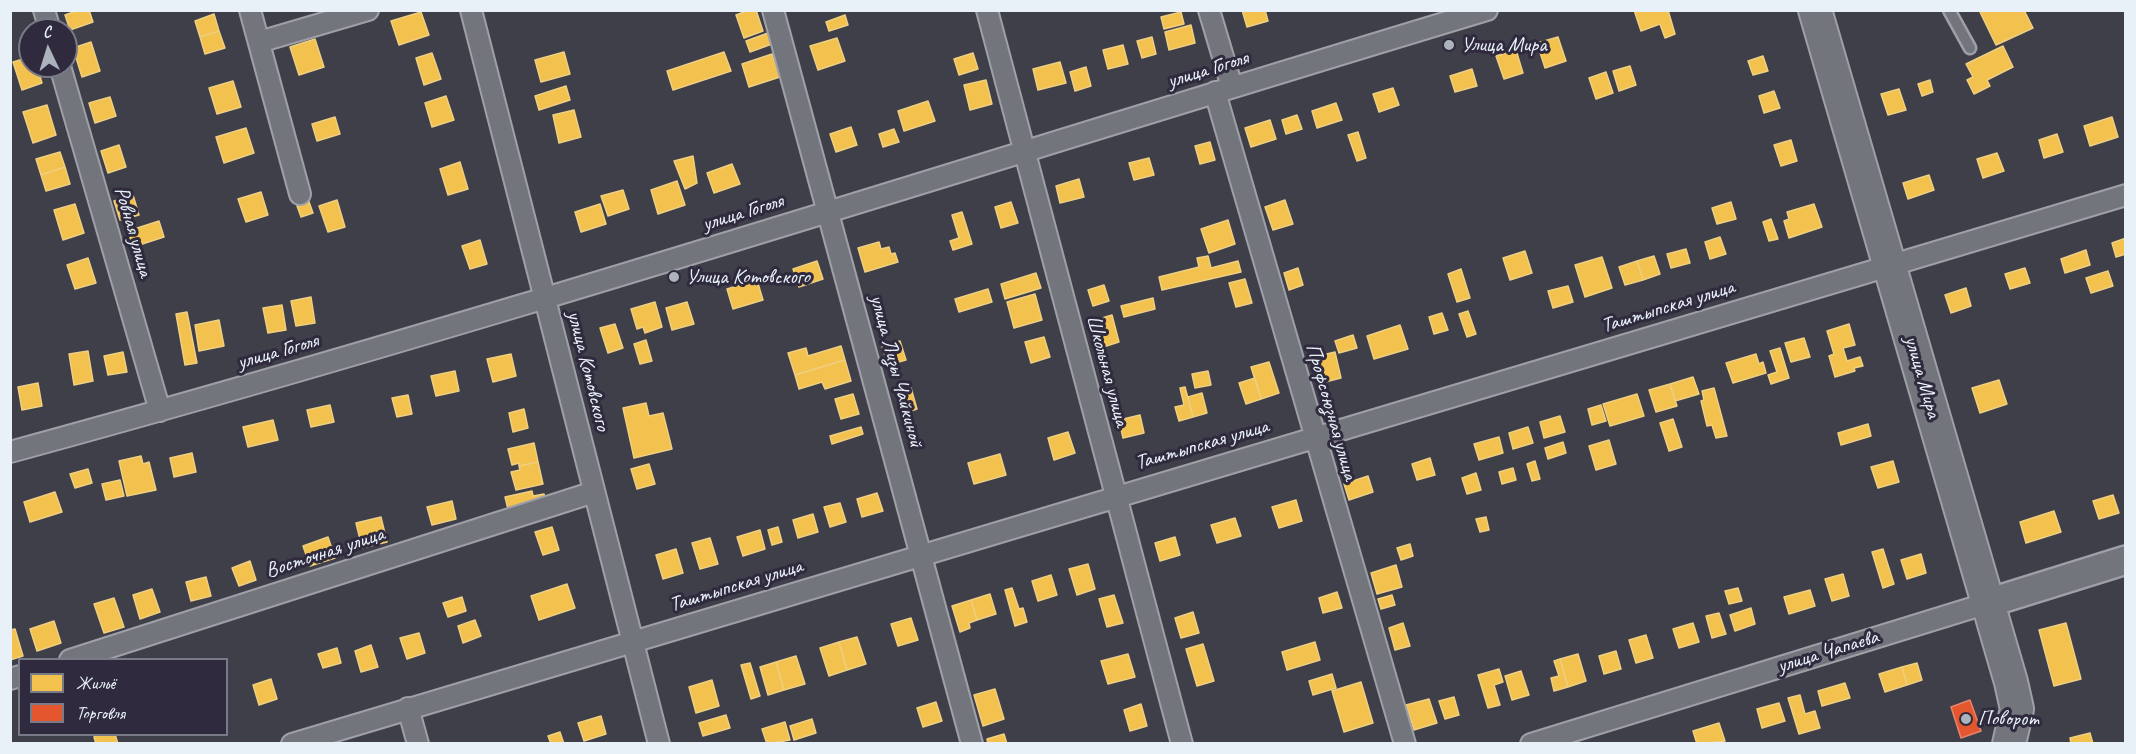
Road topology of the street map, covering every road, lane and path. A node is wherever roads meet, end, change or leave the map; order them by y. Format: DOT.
graph roads {
  1 [pos="250,10"];
  2 [pos="368,10"];
  3 [pos="471,10"];
  4 [pos="773,10"];
  5 [pos="987,10"];
  6 [pos="1209,10"];
  7 [pos="1487,10"];
  8 [pos="1815,10"];
  9 [pos="1949,10"];
  10 [pos="259,42"];
  11 [pos="1970,48"];
  12 [pos="63,78"];
  13 [pos="1223,90"];
  14 [pos="1023,151"];
  15 [pos="300,194"];
  16 [pos="2126,195"];
  17 [pos="828,211"];
  18 [pos="1891,267"];
  19 [pos="545,300"];
  20 [pos="160,411"];
  21 [pos="1313,437"];
  22 [pos="10,452"];
  23 [pos="594,492"];
  24 [pos="1115,495"];
  25 [pos="921,554"];
  26 [pos="2126,560"];
  27 [pos="1988,603"];
  28 [pos="633,642"];
  29 [pos="76,658"];
  30 [pos="408,708"];
  31 [pos="2017,709"];
  32 [pos="292,744"];
  33 [pos="418,744"];
  34 [pos="659,744"];
  35 [pos="972,744"];
  36 [pos="1182,744"];
  37 [pos="1405,744"];
  38 [pos="1531,744"];
  39 [pos="2009,744"];
  40 [pos="2027,744"];
  1 -- 10 [label="street"];
  2 -- 10 [label="street"];
  3 -- 19 [label="street, улица Котовского"];
  4 -- 17 [label="street, улица Лизы Чайкиной"];
  5 -- 14 [label="street, Школьная улица"];
  6 -- 13 [label="street, Профсоюзная улица"];
  7 -- 13 [label="street, улица Гоголя"];
  8 -- 18 [label="main road, улица Мира"];
  9 -- 11 [label="lane"];
  10 -- 15 [label="street"];
  12 -- 20 [label="street, Ровная улица"];
  13 -- 14 [label="street, улица Гоголя"];
  13 -- 21 [label="street, Профсоюзная улица"];
  14 -- 17 [label="street, улица Гоголя"];
  14 -- 24 [label="street, Школьная улица"];
  16 -- 18 [label="street, Таштыпская улица"];
  17 -- 19 [label="street, улица Гоголя"];
  17 -- 25 [label="street, улица Лизы Чайкиной"];
  18 -- 21 [label="street, Таштыпская улица"];
  18 -- 27 [label="main road, улица Мира"];
  19 -- 20 [label="street, улица Гоголя"];
  19 -- 23 [label="street, улица Котовского"];
  20 -- 22 [label="street, улица Гоголя"];
  21 -- 24 [label="street, Таштыпская улица"];
  21 -- 37 [label="street, Профсоюзная улица"];
  23 -- 28 [label="street, улица Котовского"];
  23 -- 29 [label="street, Восточная улица"];
  24 -- 25 [label="street, Таштыпская улица"];
  24 -- 36 [label="street, Школьная улица"];
  25 -- 28 [label="street, Таштыпская улица"];
  25 -- 35 [label="street, улица Лизы Чайкиной"];
  26 -- 27 [label="street, улица Чапаева"];
  27 -- 31 [label="main road, улица Мира"];
  27 -- 38 [label="street, улица Чапаева"];
  28 -- 30 [label="street, Таштыпская улица"];
  28 -- 34 [label="street, улица Котовского"];
  30 -- 32 [label="street, Таштыпская улица"];
  30 -- 33 [label="street"];
  31 -- 39 [label="main road"];
  31 -- 40 [label="street, улица Мира"];
}
